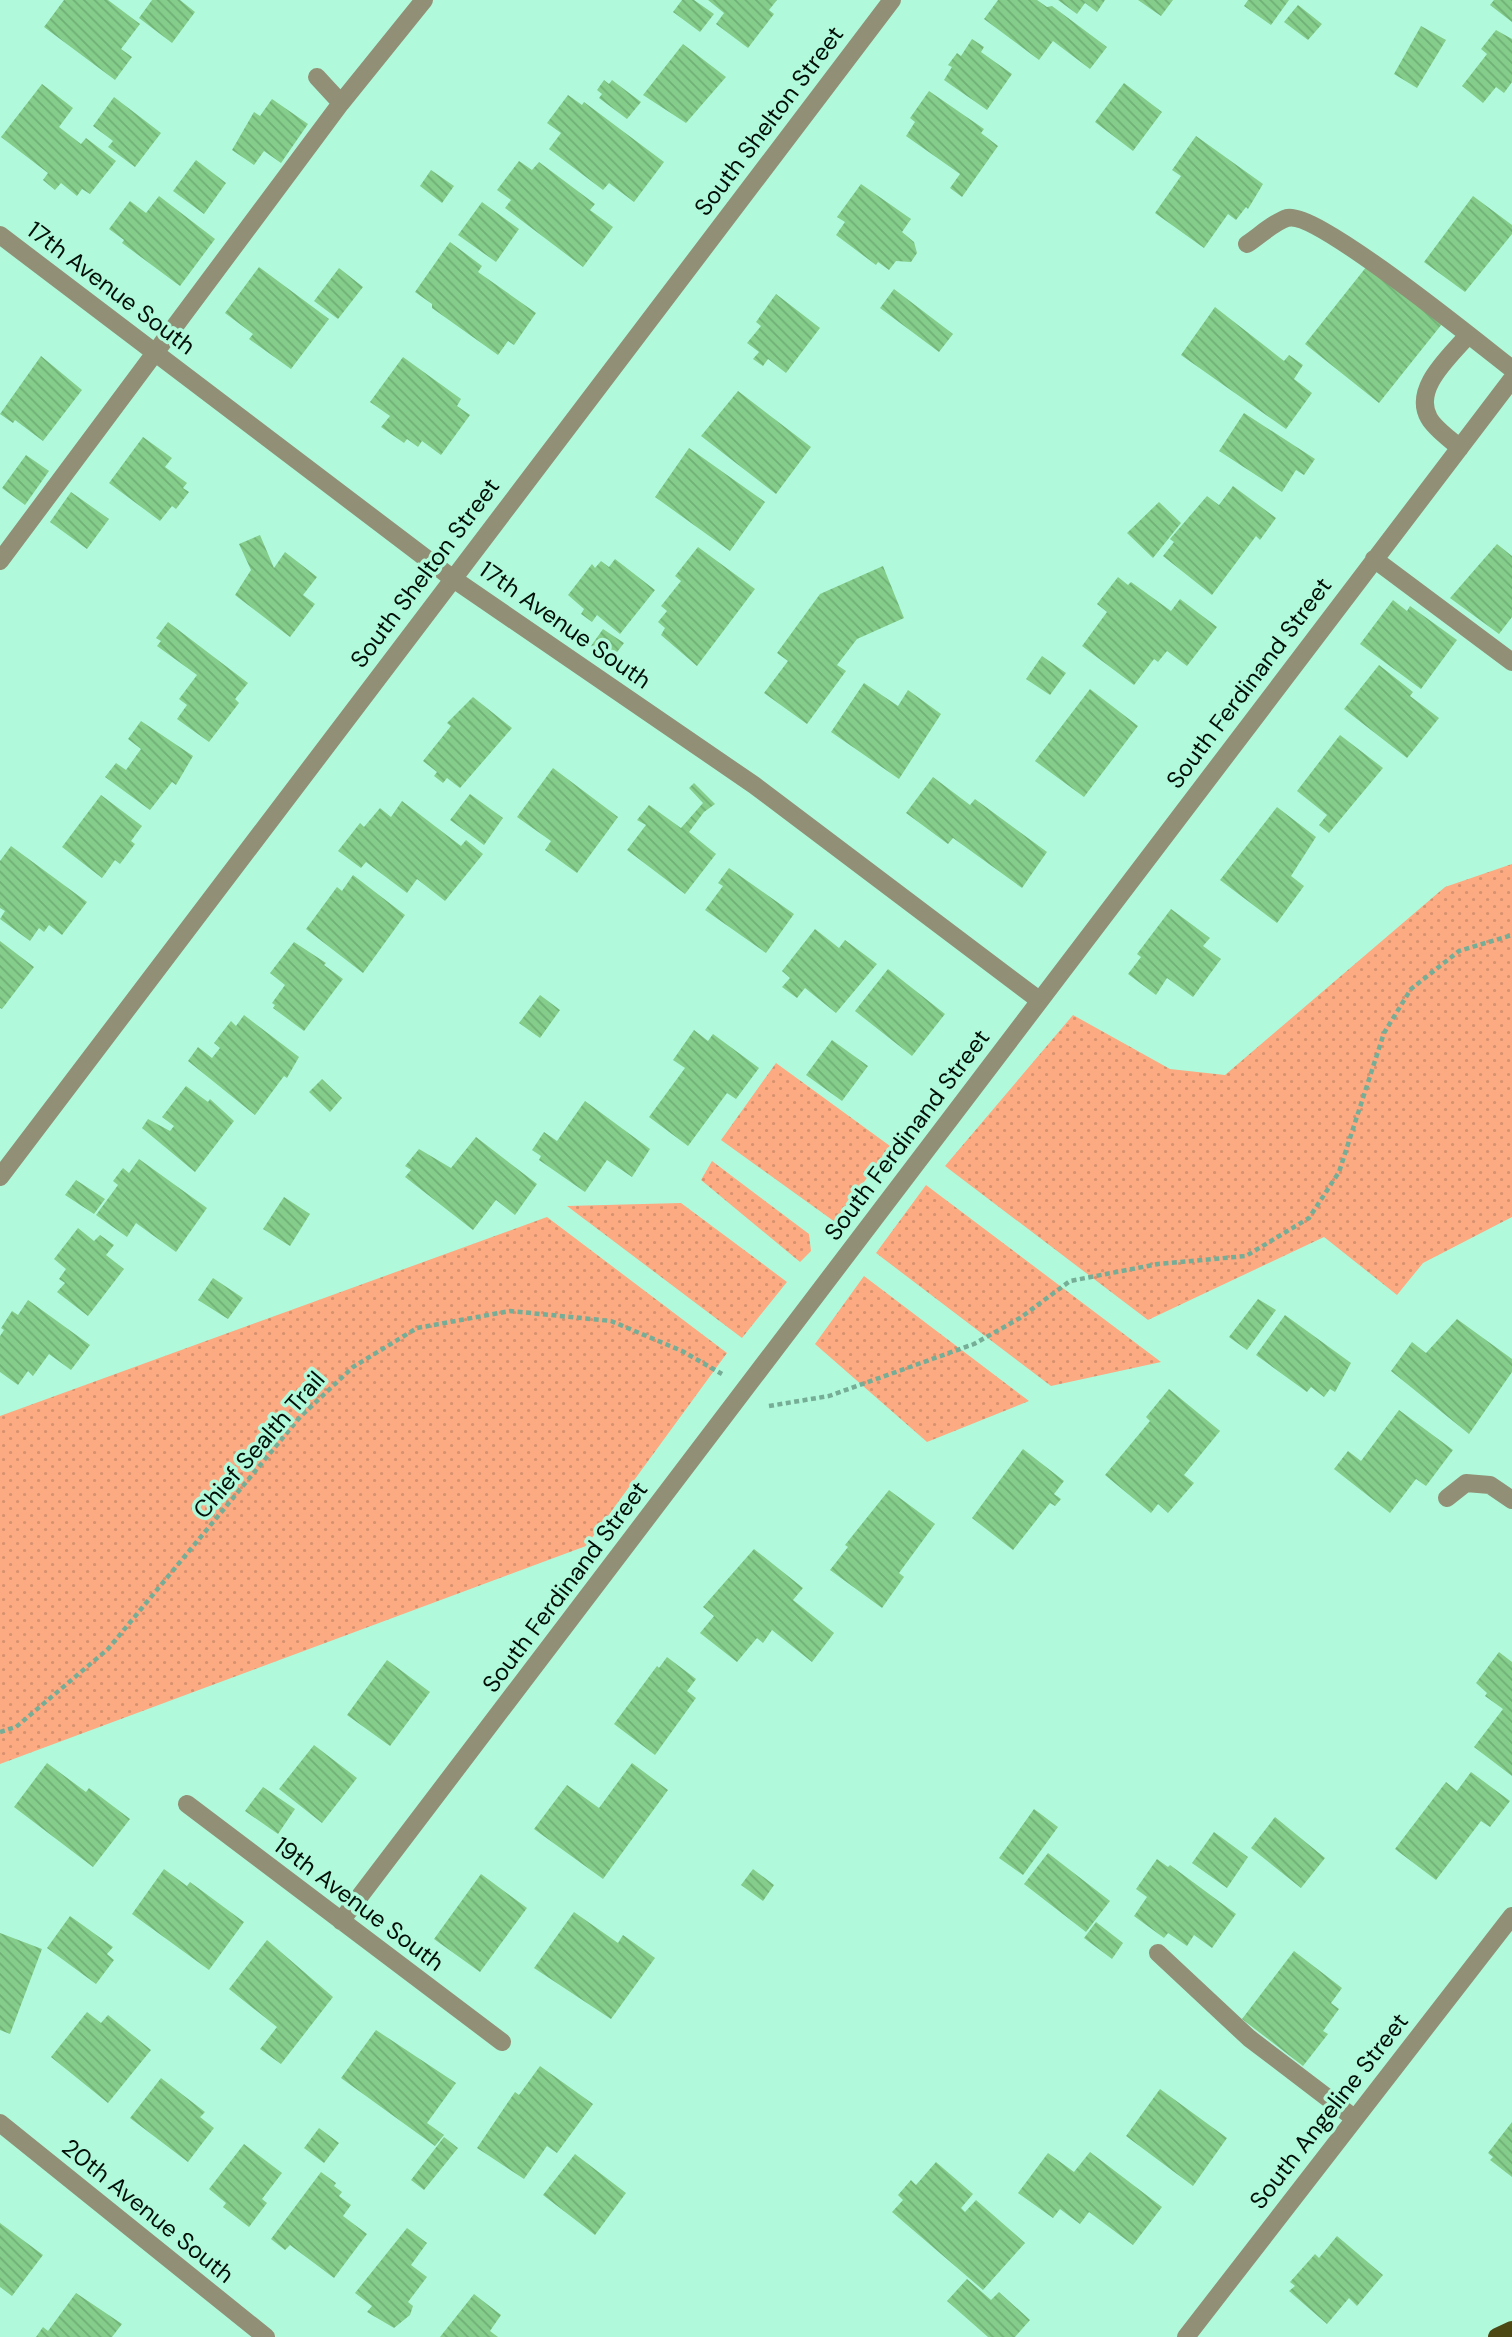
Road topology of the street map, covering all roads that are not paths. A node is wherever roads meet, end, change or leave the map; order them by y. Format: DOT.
graph roads {
  1 [pos="424,0"];
  2 [pos="892,0"];
  3 [pos="317,76"];
  4 [pos="341,103"];
  5 [pos="0,235"];
  6 [pos="1247,244"];
  7 [pos="1468,335"];
  8 [pos="155,352"];
  9 [pos="1512,369"];
  10 [pos="1512,379"];
  11 [pos="1460,448"];
  12 [pos="1374,559"];
  13 [pos="0,561"];
  14 [pos="452,578"];
  15 [pos="1512,662"];
  16 [pos="1039,1000"];
  17 [pos="0,1177"];
  18 [pos="1447,1498"];
  19 [pos="1512,1500"];
  20 [pos="187,1804"];
  21 [pos="1512,1916"];
  22 [pos="341,1922"];
  23 [pos="1158,1953"];
  24 [pos="502,2042"];
  25 [pos="1354,2118"];
  26 [pos="0,2123"];
  27 [pos="1512,2330"];
  28 [pos="266,2337"];
  29 [pos="1186,2337"];
  30 [pos="1497,2337"];
  1 -- 4 [label="street"];
  2 -- 14 [label="street, South Shelton Street"];
  3 -- 4 [label="street"];
  4 -- 8 [label="street"];
  5 -- 8 [label="street, 17th Avenue South"];
  6 -- 7 [label="street"];
  7 -- 9 [label="street"];
  7 -- 11 [label="street"];
  8 -- 13 [label="street"];
  8 -- 14 [label="street, 17th Avenue South"];
  10 -- 11 [label="street, South Ferdinand Street"];
  11 -- 12 [label="street, South Ferdinand Street"];
  12 -- 15 [label="street"];
  12 -- 16 [label="street, South Ferdinand Street"];
  14 -- 16 [label="street, 17th Avenue South"];
  14 -- 17 [label="street, South Shelton Street"];
  16 -- 22 [label="street, South Ferdinand Street"];
  18 -- 19 [label="street"];
  20 -- 22 [label="street, 19th Avenue South"];
  21 -- 25 [label="street, South Angeline Street"];
  22 -- 24 [label="street, 19th Avenue South"];
  23 -- 25 [label="street"];
  25 -- 29 [label="street, South Angeline Street"];
  26 -- 28 [label="street, 20th Avenue South"];
  27 -- 30 [label="main road"];
}
